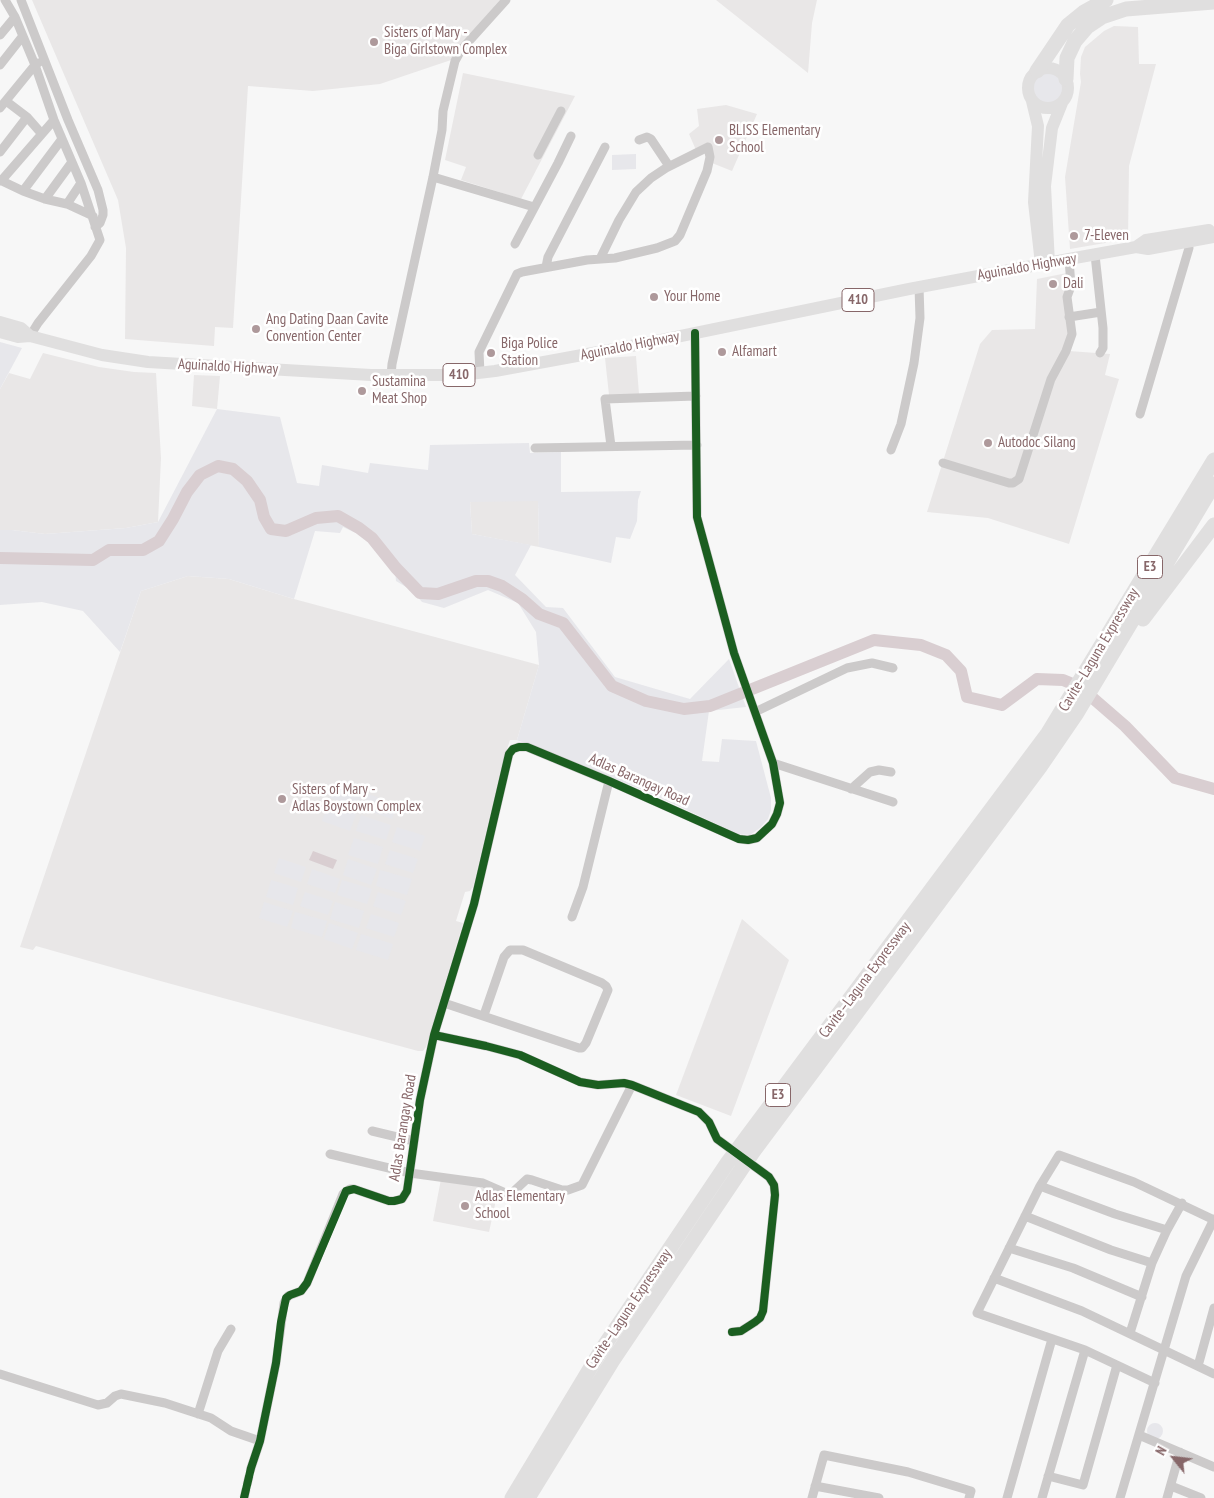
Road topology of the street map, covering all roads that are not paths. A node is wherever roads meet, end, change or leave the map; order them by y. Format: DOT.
graph roads {
  1 [pos="5,0"];
  2 [pos="20,0"];
  3 [pos="506,0"];
  4 [pos="1106,0"];
  5 [pos="1214,2"];
  6 [pos="14,17"];
  7 [pos="0,35"];
  8 [pos="22,37"];
  9 [pos="45,60"];
  10 [pos="0,64"];
  11 [pos="35,65"];
  12 [pos="1037,71"];
  13 [pos="1066,79"];
  14 [pos="1032,101"];
  15 [pos="1062,103"];
  16 [pos="3,105"];
  17 [pos="561,111"];
  18 [pos="27,117"];
  19 [pos="54,120"];
  20 [pos="41,133"];
  21 [pos="571,136"];
  22 [pos="62,139"];
  23 [pos="639,140"];
  24 [pos="605,147"];
  25 [pos="0,152"];
  26 [pos="538,155"];
  27 [pos="72,162"];
  28 [pos="669,166"];
  29 [pos="433,176"];
  30 [pos="1,180"];
  31 [pos="81,183"];
  32 [pos="23,191"];
  33 [pos="45,199"];
  34 [pos="66,204"];
  35 [pos="534,207"];
  36 [pos="93,216"];
  37 [pos="95,226"];
  38 [pos="1214,229"];
  39 [pos="1042,232"];
  40 [pos="1214,237"];
  41 [pos="1187,243"];
  42 [pos="515,244"];
  43 [pos="1136,247"];
  44 [pos="1095,255"];
  45 [pos="600,259"];
  46 [pos="1068,259"];
  47 [pos="1045,264"];
  48 [pos="546,267"];
  49 [pos="1022,268"];
  50 [pos="919,287"];
  51 [pos="1101,312"];
  52 [pos="1069,317"];
  53 [pos="0,322"];
  54 [pos="0,332"];
  55 [pos="695,333"];
  56 [pos="30,336"];
  57 [pos="1100,353"];
  58 [pos="480,373"];
  59 [pos="391,376"];
  60 [pos="696,396"];
  61 [pos="1140,414"];
  62 [pos="697,445"];
  63 [pos="611,446"];
  64 [pos="535,448"];
  65 [pos="891,450"];
  66 [pos="1214,460"];
  67 [pos="943,463"];
  68 [pos="1214,484"];
  69 [pos="1214,525"];
  70 [pos="893,668"];
  71 [pos="1091,676"];
  72 [pos="1071,709"];
  73 [pos="754,712"];
  74 [pos="773,763"];
  75 [pos="890,772"];
  76 [pos="609,781"];
  77 [pos="851,789"];
  78 [pos="893,802"];
  79 [pos="572,917"];
  80 [pos="444,1003"];
  81 [pos="484,1016"];
  82 [pos="434,1035"];
  83 [pos="632,1085"];
  84 [pos="372,1131"];
  85 [pos="414,1141"];
  86 [pos="330,1154"];
  87 [pos="410,1173"];
  88 [pos="1040,1186"];
  89 [pos="1182,1203"];
  90 [pos="1025,1216"];
  91 [pos="1214,1220"];
  92 [pos="1167,1230"];
  93 [pos="1010,1248"];
  94 [pos="1152,1263"];
  95 [pos="994,1278"];
  96 [pos="1142,1297"];
  97 [pos="1214,1308"];
  98 [pos="231,1329"];
  99 [pos="732,1332"];
  100 [pos="1130,1333"];
  101 [pos="1210,1335"];
  102 [pos="1052,1339"];
  103 [pos="1085,1350"];
  104 [pos="1165,1350"];
  105 [pos="1117,1365"];
  106 [pos="1198,1366"];
  107 [pos="0,1374"];
  108 [pos="1214,1374"];
  109 [pos="1155,1383"];
  110 [pos="198,1414"];
  111 [pos="1139,1435"];
  112 [pos="260,1441"];
  113 [pos="1180,1452"];
  114 [pos="1214,1467"];
  115 [pos="251,1468"];
  116 [pos="1048,1476"];
  117 [pos="815,1486"];
  118 [pos="1171,1486"];
  119 [pos="512,1498"];
  120 [pos="528,1498"];
  121 [pos="812,1498"];
  122 [pos="879,1498"];
  123 [pos="969,1498"];
  124 [pos="1007,1498"];
  125 [pos="1042,1498"];
  126 [pos="1120,1498"];
  127 [pos="1167,1498"];
  128 [pos="1201,1498"];
  1 -- 6 [label="street"];
  2 -- 9 [label="street"];
  3 -- 29 [label="street"];
  4 -- 12 [label="highway"];
  5 -- 13 [label="highway"];
  6 -- 7 [label="street"];
  6 -- 8 [label="street"];
  8 -- 10 [label="street"];
  8 -- 11 [label="street"];
  9 -- 11 [label="street"];
  9 -- 37 [label="street"];
  11 -- 16 [label="street"];
  11 -- 19 [label="street"];
  12 -- 13 [label="main road"];
  12 -- 14 [label="main road"];
  13 -- 15 [label="main road"];
  14 -- 15 [label="main road"];
  14 -- 39 [label="main road"];
  15 -- 39 [label="main road"];
  16 -- 18 [label="street"];
  17 -- 26 [label="street"];
  18 -- 20 [label="street"];
  18 -- 25 [label="street"];
  19 -- 20 [label="street"];
  19 -- 22 [label="street"];
  20 -- 30 [label="street"];
  21 -- 35 [label="street"];
  22 -- 27 [label="street"];
  22 -- 32 [label="street"];
  23 -- 28 [label="street"];
  24 -- 48 [label="street"];
  27 -- 31 [label="street"];
  27 -- 33 [label="street"];
  28 -- 45 [label="street"];
  28 -- 45 [label="street"];
  29 -- 35 [label="street"];
  29 -- 59 [label="street"];
  30 -- 32 [label="street"];
  31 -- 34 [label="street"];
  31 -- 36 [label="street"];
  32 -- 33 [label="street"];
  33 -- 34 [label="street"];
  34 -- 36 [label="street"];
  35 -- 42 [label="street"];
  36 -- 37 [label="street"];
  37 -- 56 [label="street"];
  38 -- 43 [label="main road, Aguinaldo Highway / 410"];
  39 -- 46 [label="main road"];
  39 -- 47 [label="main road"];
  39 -- 49 [label="main road"];
  40 -- 41 [label="main road, Aguinaldo Highway / 410"];
  41 -- 43 [label="main road, Aguinaldo Highway / 410"];
  41 -- 61 [label="street"];
  43 -- 44 [label="main road, Aguinaldo Highway / 410"];
  44 -- 46 [label="main road, Aguinaldo Highway / 410"];
  44 -- 51 [label="street"];
  45 -- 48 [label="street"];
  46 -- 47 [label="main road, Aguinaldo Highway / 410"];
  46 -- 52 [label="street"];
  47 -- 49 [label="main road, Aguinaldo Highway / 410"];
  48 -- 58 [label="street"];
  49 -- 50 [label="main road, Aguinaldo Highway / 410"];
  50 -- 55 [label="main road, Aguinaldo Highway / 410"];
  50 -- 65 [label="street"];
  51 -- 52 [label="street"];
  51 -- 57 [label="street"];
  52 -- 67 [label="street"];
  53 -- 56 [label="main road, Aguinaldo Highway"];
  54 -- 56 [label="main road, Aguinaldo Highway"];
  55 -- 58 [label="main road, Aguinaldo Highway / 410"];
  55 -- 60 [label="street, Adlas Barangay Road"];
  56 -- 59 [label="main road, Aguinaldo Highway / 410"];
  58 -- 59 [label="main road, Aguinaldo Highway / 410"];
  60 -- 62 [label="street, Adlas Barangay Road"];
  60 -- 63 [label="street"];
  62 -- 63 [label="street"];
  62 -- 73 [label="street, Adlas Barangay Road"];
  63 -- 64 [label="street"];
  66 -- 71 [label="highway, Cavite–Laguna Expressway / E3"];
  68 -- 71 [label="highway, Cavite–Laguna Expressway / E3"];
  69 -- 71 [label="highway"];
  70 -- 73 [label="street"];
  71 -- 72 [label="highway, Cavite–Laguna Expressway / E3"];
  72 -- 119 [label="highway, Cavite–Laguna Expressway / E3"];
  72 -- 120 [label="highway, Cavite–Laguna Expressway / E3"];
  73 -- 74 [label="street, Adlas Barangay Road"];
  74 -- 76 [label="street, Adlas Barangay Road"];
  74 -- 77 [label="street"];
  75 -- 77 [label="street"];
  76 -- 79 [label="street"];
  76 -- 80 [label="street, Adlas Barangay Road"];
  77 -- 78 [label="street"];
  80 -- 81 [label="street"];
  80 -- 82 [label="street, Adlas Barangay Road"];
  81 -- 81 [label="street"];
  82 -- 83 [label="street"];
  82 -- 85 [label="street, Adlas Barangay Road"];
  83 -- 87 [label="street"];
  83 -- 99 [label="street"];
  84 -- 85 [label="street"];
  85 -- 87 [label="street, Adlas Barangay Road"];
  86 -- 87 [label="street"];
  87 -- 112 [label="street, Adlas Barangay Road"];
  88 -- 89 [label="street"];
  88 -- 90 [label="street"];
  88 -- 92 [label="street"];
  89 -- 91 [label="street"];
  89 -- 92 [label="street"];
  90 -- 93 [label="street"];
  90 -- 94 [label="street"];
  91 -- 104 [label="street"];
  92 -- 94 [label="street"];
  93 -- 95 [label="street"];
  93 -- 96 [label="street"];
  94 -- 96 [label="street"];
  95 -- 100 [label="street"];
  95 -- 102 [label="street"];
  96 -- 100 [label="street"];
  97 -- 101 [label="street"];
  98 -- 110 [label="street"];
  100 -- 104 [label="street"];
  101 -- 106 [label="street"];
  102 -- 103 [label="street"];
  102 -- 124 [label="street"];
  103 -- 105 [label="street"];
  103 -- 116 [label="street"];
  104 -- 106 [label="street"];
  104 -- 109 [label="street"];
  105 -- 109 [label="street"];
  105 -- 116 [label="street"];
  106 -- 108 [label="street"];
  107 -- 110 [label="street"];
  109 -- 111 [label="street"];
  110 -- 112 [label="street"];
  111 -- 113 [label="street"];
  111 -- 126 [label="street"];
  112 -- 115 [label="street"];
  113 -- 114 [label="street"];
  113 -- 118 [label="street"];
  116 -- 125 [label="street"];
  117 -- 121 [label="street"];
  117 -- 122 [label="street"];
  117 -- 123 [label="street"];
  118 -- 127 [label="street"];
  118 -- 128 [label="street"];
}
